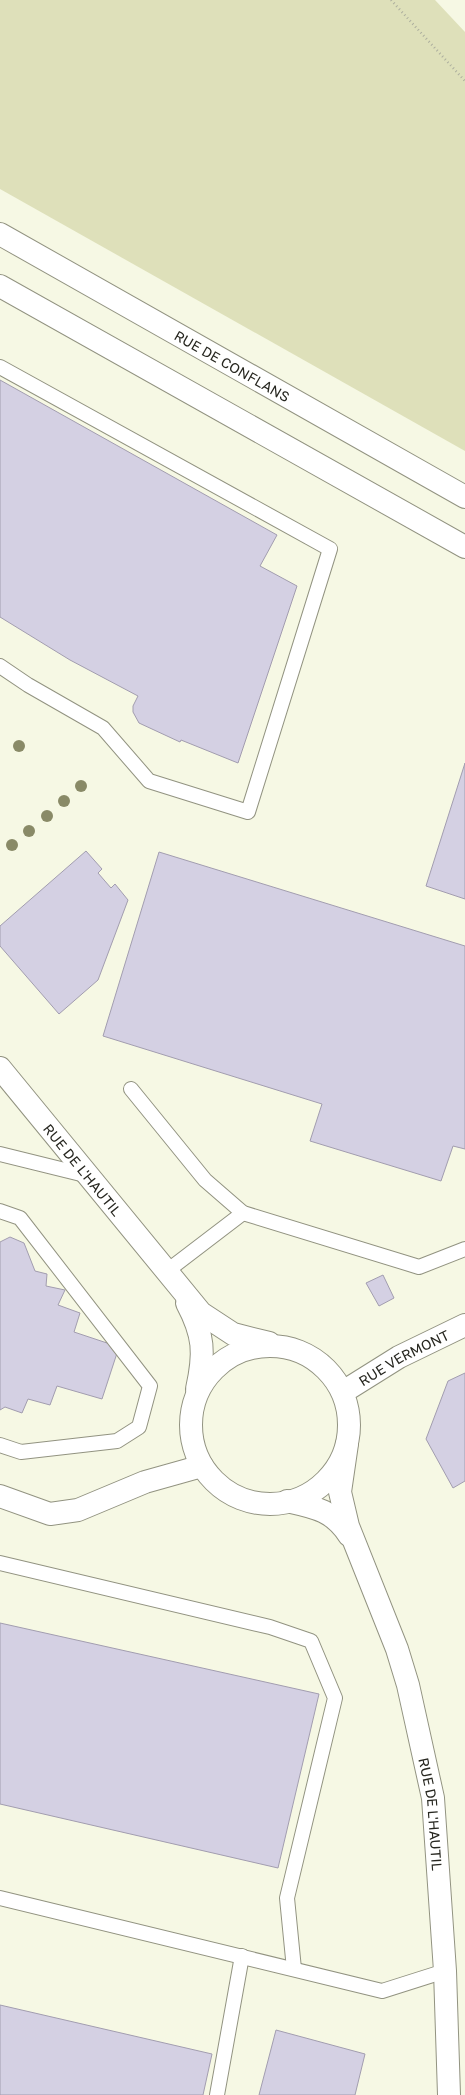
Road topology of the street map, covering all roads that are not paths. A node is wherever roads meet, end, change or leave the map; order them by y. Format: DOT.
graph roads {
  1 [pos="0,234"];
  2 [pos="0,286"];
  3 [pos="0,367"];
  4 [pos="465,497"];
  5 [pos="465,547"];
  6 [pos="0,666"];
  7 [pos="0,1068"];
  8 [pos="131,1089"];
  9 [pos="0,1154"];
  10 [pos="90,1176"];
  11 [pos="0,1211"];
  12 [pos="243,1213"];
  13 [pos="465,1249"];
  14 [pos="167,1271"];
  15 [pos="465,1325"];
  16 [pos="286,1347"];
  17 [pos="343,1392"];
  18 [pos="192,1411"];
  19 [pos="347,1444"];
  20 [pos="0,1445"];
  21 [pos="202,1466"];
  22 [pos="0,1496"];
  23 [pos="288,1501"];
  24 [pos="355,1544"];
  25 [pos="0,1563"];
  26 [pos="0,1898"];
  27 [pos="242,1956"];
  28 [pos="294,1969"];
  29 [pos="445,1971"];
  30 [pos="217,2095"];
  31 [pos="449,2095"];
  1 -- 4 [label="street, RUE DE CONFLANS"];
  2 -- 5 [label="street"];
  3 -- 6 [label="lane"];
  7 -- 10 [label="street, RUE DE L'HAUTIL"];
  8 -- 12 [label="lane"];
  9 -- 10 [label="lane"];
  10 -- 14 [label="street, RUE DE L'HAUTIL"];
  11 -- 20 [label="lane"];
  12 -- 13 [label="lane"];
  12 -- 14 [label="lane"];
  14 -- 16 [label="street, RUE DE L'HAUTIL"];
  14 -- 18 [label="street, RUE DE L'HAUTIL"];
  15 -- 17 [label="street, RUE VERMONT"];
  16 -- 17 [label="street"];
  16 -- 18 [label="street"];
  17 -- 19 [label="street"];
  18 -- 21 [label="street"];
  19 -- 23 [label="street"];
  19 -- 24 [label="street, RUE DE L'HAUTIL"];
  21 -- 22 [label="street"];
  21 -- 23 [label="street"];
  23 -- 24 [label="street, RUE DE L'HAUTIL"];
  24 -- 29 [label="street, RUE DE L'HAUTIL"];
  25 -- 28 [label="lane"];
  26 -- 27 [label="lane"];
  27 -- 28 [label="lane"];
  27 -- 30 [label="lane"];
  28 -- 29 [label="lane"];
  29 -- 31 [label="street, RUE DE L'HAUTIL"];
}
